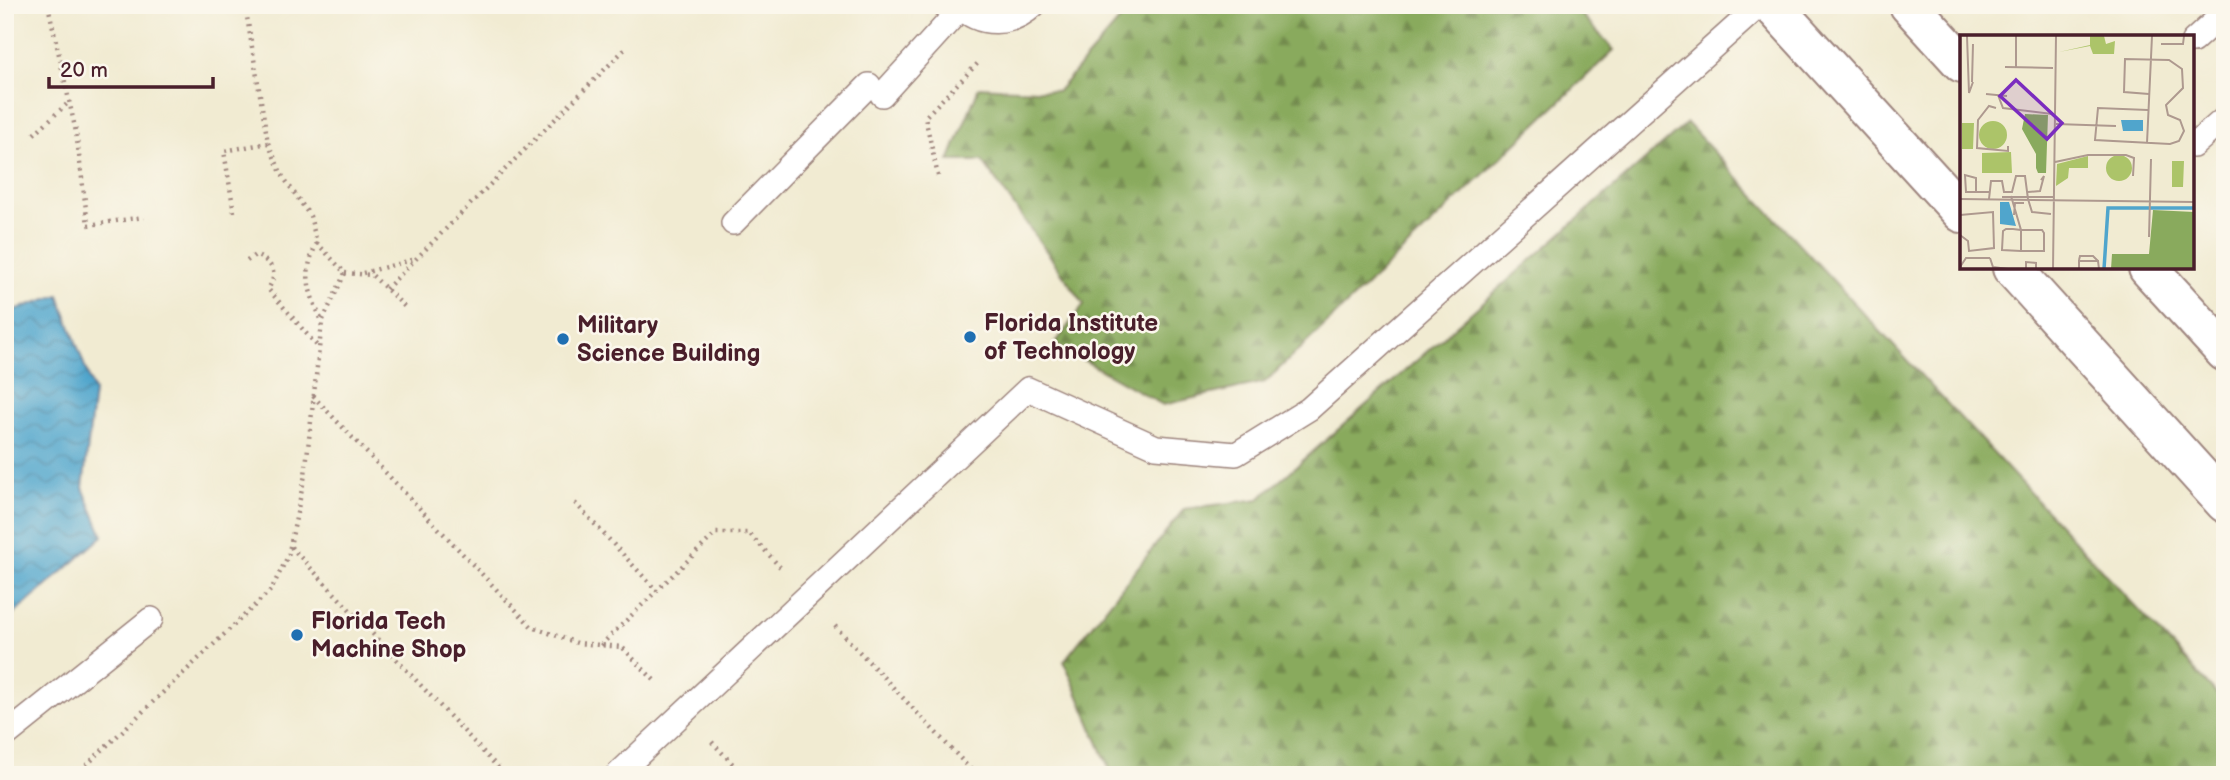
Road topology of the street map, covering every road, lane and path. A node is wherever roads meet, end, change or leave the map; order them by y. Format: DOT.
graph roads {
  1 [pos="48,5"];
  2 [pos="246,5"];
  3 [pos="1034,5"];
  4 [pos="1760,5"];
  5 [pos="1772,5"];
  6 [pos="1909,5"];
  7 [pos="960,7"];
  8 [pos="2225,12"];
  9 [pos="2195,39"];
  10 [pos="625,49"];
  11 [pos="986,54"];
  12 [pos="1960,62"];
  13 [pos="69,102"];
  14 [pos="2225,118"];
  15 [pos="34,134"];
  16 [pos="268,143"];
  17 [pos="2195,144"];
  18 [pos="938,176"];
  19 [pos="1960,211"];
  20 [pos="234,212"];
  21 [pos="144,217"];
  22 [pos="733,223"];
  23 [pos="317,243"];
  24 [pos="417,259"];
  25 [pos="247,261"];
  26 [pos="2014,270"];
  27 [pos="2150,270"];
  28 [pos="345,273"];
  29 [pos="359,274"];
  30 [pos="386,289"];
  31 [pos="407,309"];
  32 [pos="323,322"];
  33 [pos="319,348"];
  34 [pos="2225,352"];
  35 [pos="313,396"];
  36 [pos="575,503"];
  37 [pos="2225,503"];
  38 [pos="290,547"];
  39 [pos="784,571"];
  40 [pos="657,591"];
  41 [pos="151,619"];
  42 [pos="831,621"];
  43 [pos="600,645"];
  44 [pos="654,680"];
  45 [pos="5,736"];
  46 [pos="710,740"];
  47 [pos="76,775"];
  48 [pos="505,775"];
  49 [pos="617,775"];
  50 [pos="743,775"];
  51 [pos="976,775"];
  1 -- 13 [label="path"];
  2 -- 16 [label="path"];
  3 -- 7 [label="lane"];
  4 -- 49 [label="lane"];
  5 -- 19 [label="main road"];
  6 -- 12 [label="main road"];
  7 -- 22 [label="lane"];
  8 -- 9 [label="lane"];
  10 -- 24 [label="path"];
  11 -- 18 [label="path"];
  13 -- 15 [label="path"];
  13 -- 21 [label="path"];
  14 -- 17 [label="lane"];
  16 -- 20 [label="path"];
  16 -- 23 [label="path"];
  23 -- 28 [label="path"];
  23 -- 32 [label="path"];
  24 -- 29 [label="path"];
  24 -- 30 [label="path"];
  25 -- 33 [label="path"];
  26 -- 37 [label="main road"];
  27 -- 34 [label="main road"];
  28 -- 29 [label="path"];
  28 -- 32 [label="path"];
  29 -- 30 [label="path"];
  30 -- 31 [label="path"];
  32 -- 33 [label="path"];
  33 -- 35 [label="path"];
  35 -- 38 [label="path"];
  35 -- 43 [label="path"];
  36 -- 40 [label="path"];
  38 -- 47 [label="path"];
  38 -- 48 [label="path"];
  39 -- 40 [label="path"];
  40 -- 43 [label="path"];
  41 -- 45 [label="lane"];
  42 -- 51 [label="path"];
  43 -- 44 [label="path"];
  46 -- 50 [label="path"];
}
